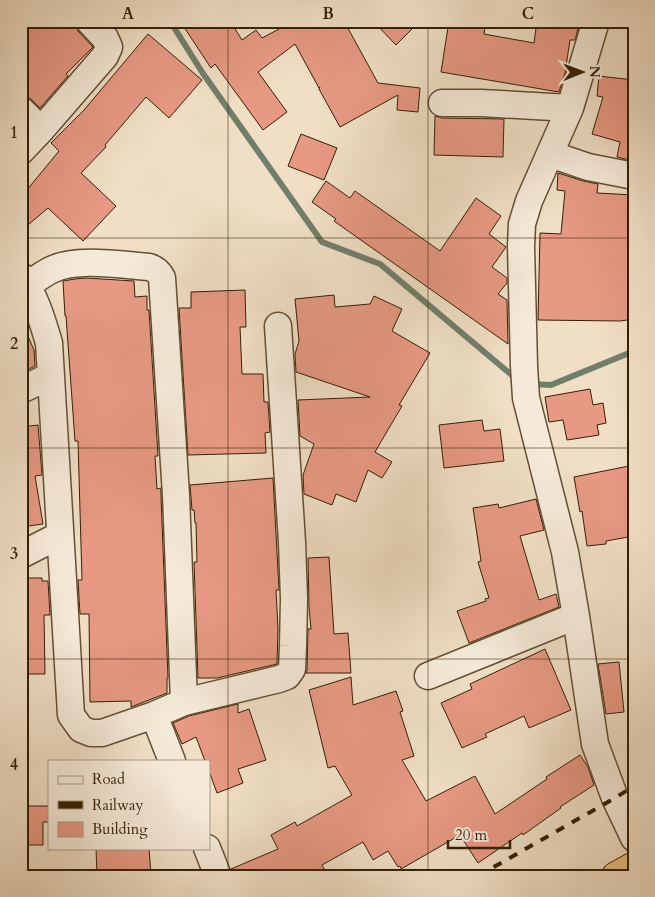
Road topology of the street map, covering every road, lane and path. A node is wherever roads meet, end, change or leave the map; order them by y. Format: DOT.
graph roads {
  1 [pos="89,21"];
  2 [pos="596,21"];
  3 [pos="442,103"];
  4 [pos="570,108"];
  5 [pos="21,110"];
  6 [pos="41,130"];
  7 [pos="21,151"];
  8 [pos="550,154"];
  9 [pos="634,176"];
  10 [pos="24,280"];
  11 [pos="278,326"];
  12 [pos="50,376"];
  13 [pos="21,390"];
  14 [pos="60,534"];
  15 [pos="21,555"];
  16 [pos="576,616"];
  17 [pos="428,676"];
  18 [pos="184,702"];
  19 [pos="154,715"];
  20 [pos="172,760"];
  21 [pos="634,838"];
  22 [pos="208,850"];
  23 [pos="634,866"];
  24 [pos="218,876"];
  25 [pos="616,876"];
  1 -- 6 [label="street"];
  2 -- 4 [label="street"];
  3 -- 4 [label="street"];
  4 -- 8 [label="street"];
  5 -- 6 [label="street"];
  6 -- 7 [label="street"];
  8 -- 9 [label="street"];
  8 -- 16 [label="street"];
  10 -- 12 [label="street"];
  10 -- 18 [label="street"];
  11 -- 18 [label="street"];
  12 -- 13 [label="street"];
  12 -- 14 [label="street"];
  14 -- 15 [label="street"];
  14 -- 19 [label="street"];
  16 -- 17 [label="street"];
  16 -- 21 [label="street"];
  18 -- 19 [label="street"];
  19 -- 20 [label="street"];
  22 -- 24 [label="street"];
  23 -- 25 [label="highway"];
}
